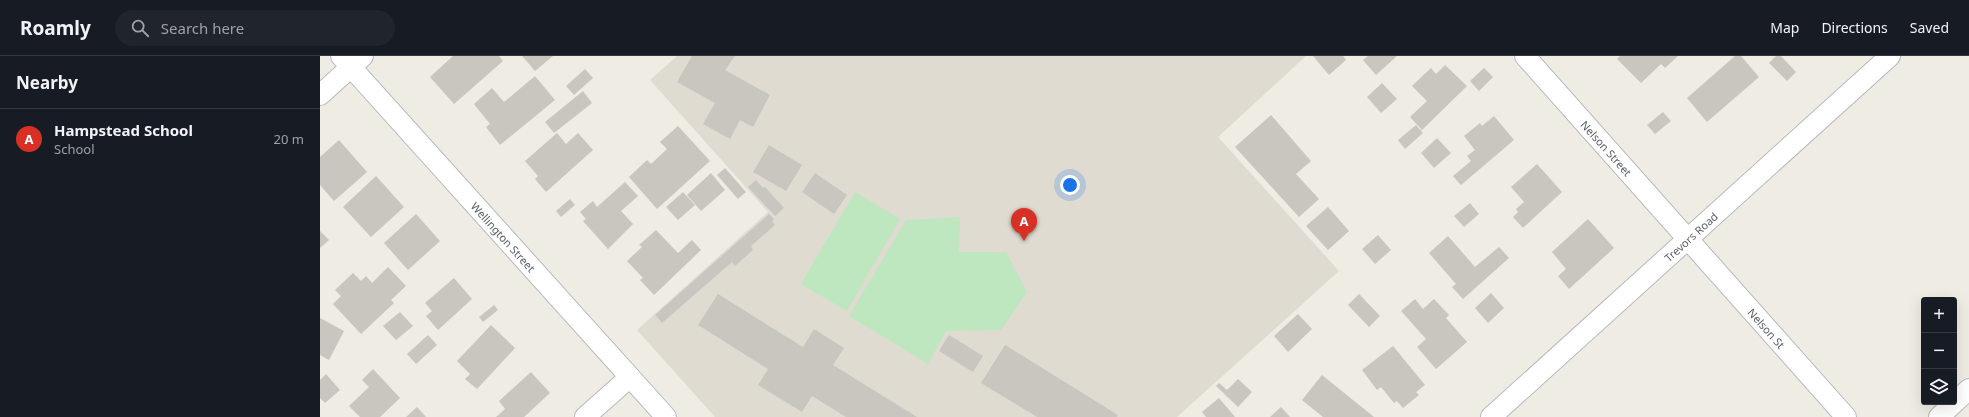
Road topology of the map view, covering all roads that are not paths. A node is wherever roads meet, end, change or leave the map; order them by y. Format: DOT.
graph roads {
  1 [pos="1525,56"];
  2 [pos="1890,56"];
  3 [pos="352,60"];
  4 [pos="320,95"];
  5 [pos="1689,239"];
  6 [pos="630,377"];
  7 [pos="1969,390"];
  8 [pos="585,417"];
  9 [pos="666,417"];
  10 [pos="1491,417"];
  11 [pos="1846,417"];
  12 [pos="1939,417"];
  1 -- 5 [label="street, Nelson Street"];
  2 -- 5 [label="street, Trevors Road"];
  3 -- 4 [label="street"];
  3 -- 6 [label="street, Wellington Street"];
  5 -- 10 [label="street, Trevors Road"];
  5 -- 11 [label="street, Nelson St"];
  6 -- 8 [label="street"];
  6 -- 9 [label="street, Wellington Street"];
  7 -- 12 [label="street"];
}
